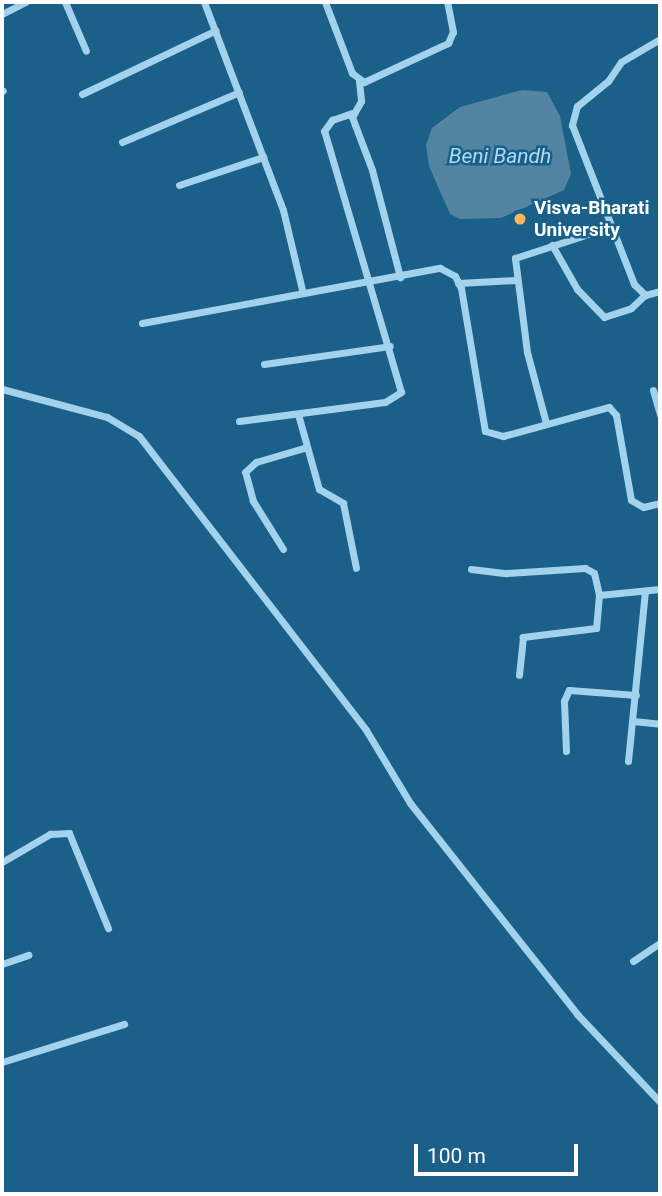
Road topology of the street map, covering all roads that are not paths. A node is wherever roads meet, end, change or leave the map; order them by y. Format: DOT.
graph roads {
  1 [pos="26,2"];
  2 [pos="65,2"];
  3 [pos="204,2"];
  4 [pos="325,2"];
  5 [pos="447,2"];
  6 [pos="2,14"];
  7 [pos="216,30"];
  8 [pos="660,39"];
  9 [pos="86,51"];
  10 [pos="359,82"];
  11 [pos="239,92"];
  12 [pos="82,94"];
  13 [pos="352,113"];
  14 [pos="122,142"];
  15 [pos="263,157"];
  16 [pos="179,185"];
  17 [pos="613,226"];
  18 [pos="552,245"];
  19 [pos="400,277"];
  20 [pos="516,280"];
  21 [pos="458,283"];
  22 [pos="370,284"];
  23 [pos="302,290"];
  24 [pos="660,290"];
  25 [pos="645,295"];
  26 [pos="142,323"];
  27 [pos="390,346"];
  28 [pos="264,364"];
  29 [pos="2,389"];
  30 [pos="653,390"];
  31 [pos="298,414"];
  32 [pos="660,415"];
  33 [pos="239,421"];
  34 [pos="546,424"];
  35 [pos="307,447"];
  36 [pos="660,503"];
  37 [pos="283,549"];
  38 [pos="356,568"];
  39 [pos="471,569"];
  40 [pos="660,589"];
  41 [pos="645,591"];
  42 [pos="598,595"];
  43 [pos="519,675"];
  44 [pos="636,695"];
  45 [pos="633,721"];
  46 [pos="660,724"];
  47 [pos="566,751"];
  48 [pos="628,761"];
  49 [pos="2,862"];
  50 [pos="108,928"];
  51 [pos="660,943"];
  52 [pos="28,955"];
  53 [pos="633,961"];
  54 [pos="2,964"];
  55 [pos="124,1024"];
  56 [pos="2,1062"];
  57 [pos="660,1102"];
  1 -- 6 [label="street"];
  2 -- 9 [label="street"];
  3 -- 7 [label="street"];
  4 -- 10 [label="street"];
  5 -- 10 [label="street"];
  7 -- 11 [label="street"];
  7 -- 12 [label="street"];
  8 -- 17 [label="street"];
  10 -- 13 [label="street"];
  11 -- 14 [label="street"];
  11 -- 15 [label="street"];
  13 -- 19 [label="street"];
  13 -- 22 [label="street"];
  15 -- 16 [label="street"];
  15 -- 23 [label="street"];
  17 -- 18 [label="street"];
  17 -- 25 [label="street"];
  18 -- 20 [label="street"];
  18 -- 25 [label="street"];
  19 -- 21 [label="street"];
  19 -- 22 [label="street"];
  20 -- 21 [label="street"];
  20 -- 34 [label="street"];
  21 -- 34 [label="street"];
  22 -- 23 [label="street"];
  22 -- 27 [label="street"];
  23 -- 26 [label="street"];
  24 -- 25 [label="street"];
  27 -- 28 [label="street"];
  27 -- 31 [label="street"];
  29 -- 57 [label="street"];
  30 -- 32 [label="street"];
  31 -- 33 [label="street"];
  31 -- 35 [label="street"];
  34 -- 36 [label="street"];
  35 -- 37 [label="street"];
  35 -- 38 [label="street"];
  39 -- 42 [label="street"];
  40 -- 41 [label="street"];
  41 -- 42 [label="street"];
  41 -- 44 [label="street"];
  42 -- 43 [label="street"];
  44 -- 45 [label="street"];
  44 -- 47 [label="street"];
  45 -- 46 [label="street"];
  45 -- 48 [label="street"];
  49 -- 50 [label="street"];
  51 -- 53 [label="street"];
  52 -- 54 [label="street"];
  55 -- 56 [label="street"];
}
